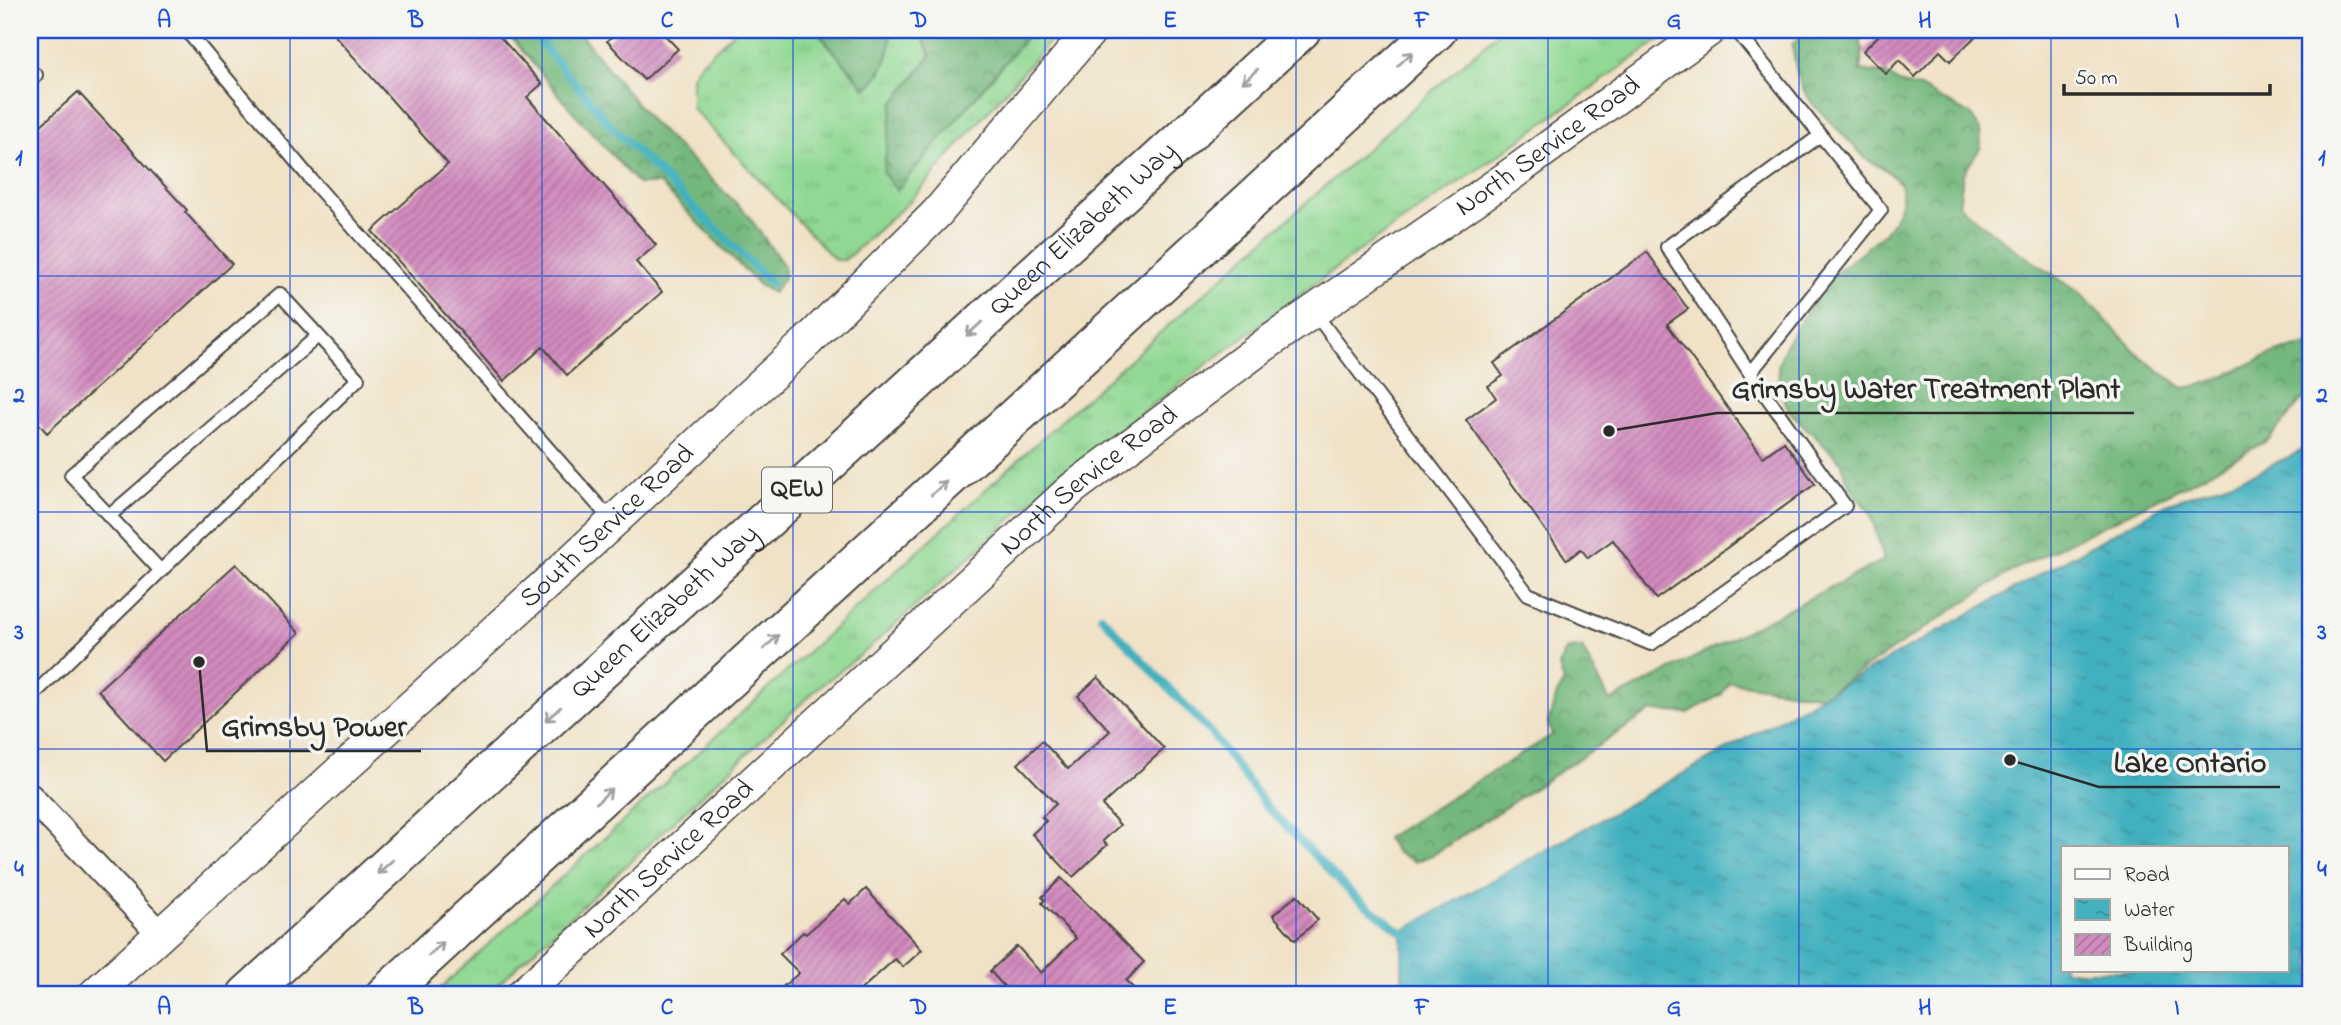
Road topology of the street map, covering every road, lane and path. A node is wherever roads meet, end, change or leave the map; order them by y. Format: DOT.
graph roads {
  1 [pos="186,30"];
  2 [pos="1091,30"];
  3 [pos="1301,30"];
  4 [pos="1437,30"];
  5 [pos="1709,30"];
  6 [pos="1736,30"];
  7 [pos="1821,135"];
  8 [pos="1313,311"];
  9 [pos="318,336"];
  10 [pos="1750,373"];
  11 [pos="109,516"];
  12 [pos="613,523"];
  13 [pos="161,570"];
  14 [pos="30,698"];
  15 [pos="30,796"];
  16 [pos="161,935"];
  17 [pos="94,995"];
  18 [pos="247,995"];
  19 [pos="386,995"];
  20 [pos="522,995"];
  1 -- 12 [label="lane"];
  2 -- 12 [label="street, South Service Road"];
  3 -- 18 [label="highway, Queen Elizabeth Way / QEW, one-way"];
  19 -- 4 [label="highway, one-way"];
  5 -- 8 [label="street, North Service Road"];
  6 -- 7 [label="lane"];
  7 -- 10 [label="lane"];
  7 -- 10 [label="lane"];
  8 -- 10 [label="lane"];
  8 -- 20 [label="street, North Service Road"];
  9 -- 11 [label="lane"];
  9 -- 11 [label="lane"];
  9 -- 13 [label="lane"];
  11 -- 13 [label="lane"];
  12 -- 16 [label="street, South Service Road"];
  13 -- 14 [label="lane"];
  15 -- 16 [label="street"];
  16 -- 17 [label="street, South Service Road"];
}
